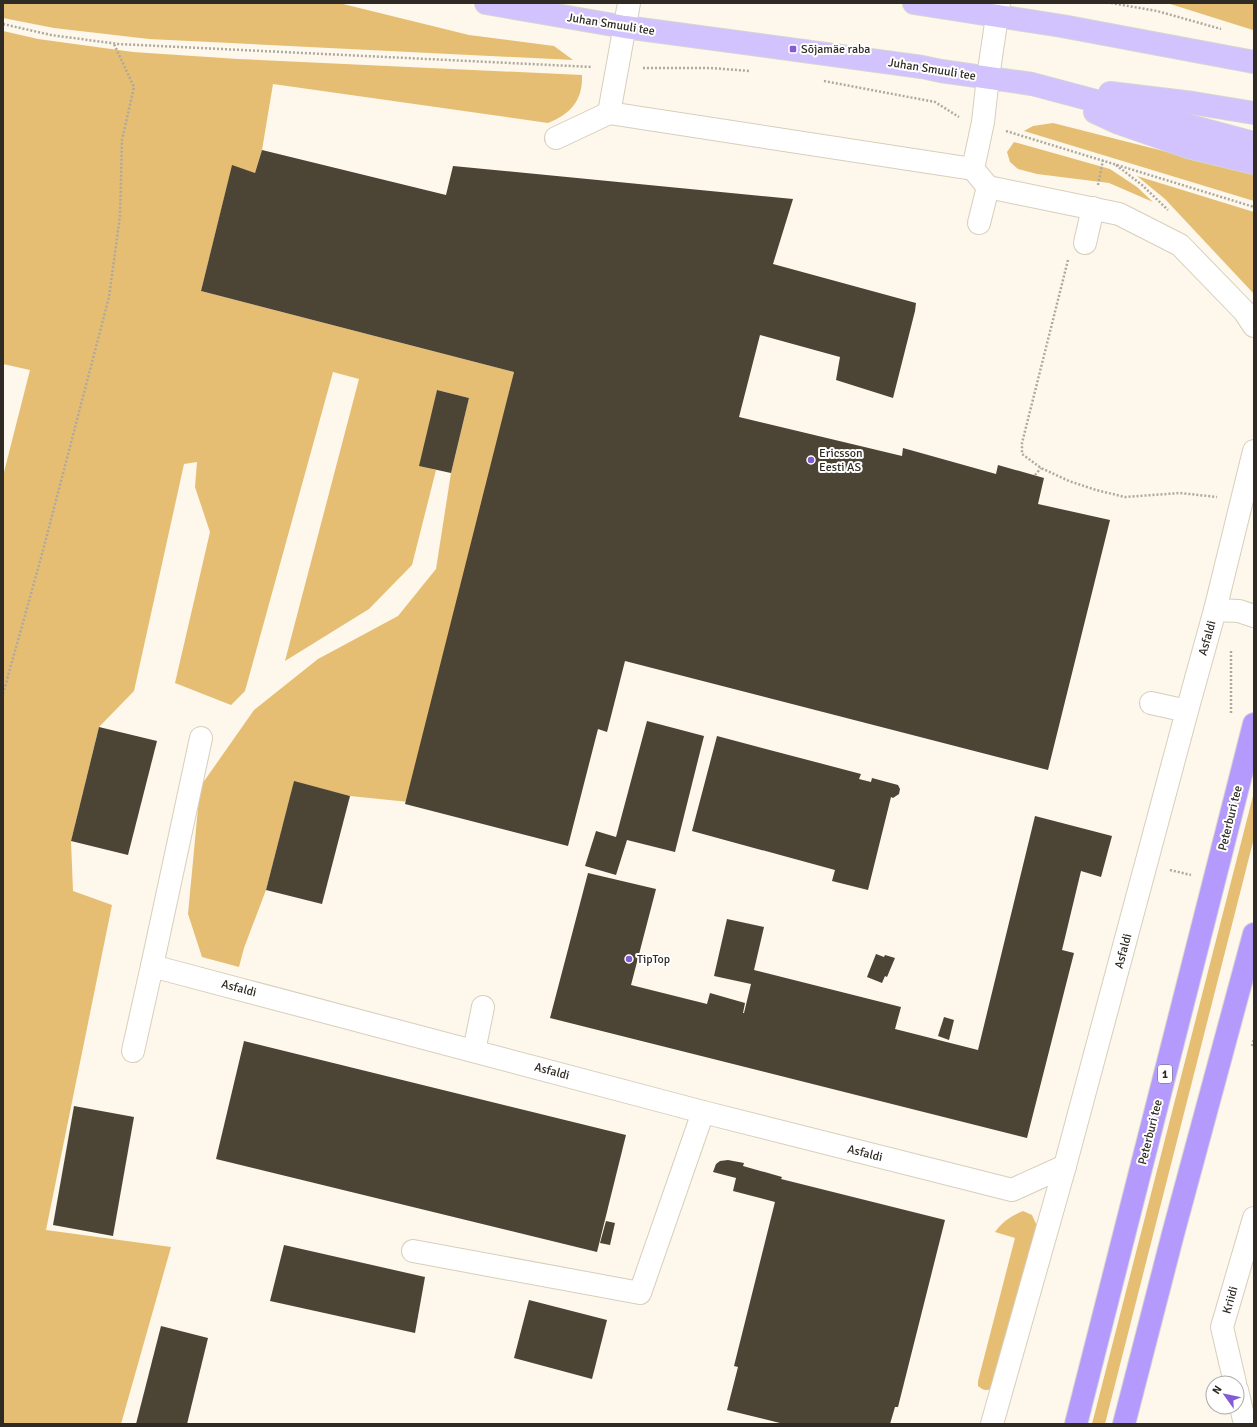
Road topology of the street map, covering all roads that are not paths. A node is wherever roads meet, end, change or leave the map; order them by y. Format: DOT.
graph roads {
  1 [pos="486,3"];
  2 [pos="629,3"];
  3 [pos="914,3"];
  4 [pos="998,10"];
  5 [pos="625,27"];
  6 [pos="1254,62"];
  7 [pos="988,78"];
  8 [pos="1032,84"];
  9 [pos="609,113"];
  10 [pos="1254,113"];
  11 [pos="556,138"];
  12 [pos="1254,143"];
  13 [pos="1254,163"];
  14 [pos="973,169"];
  15 [pos="988,187"];
  16 [pos="1094,208"];
  17 [pos="980,223"];
  18 [pos="1077,249"];
  19 [pos="1254,326"];
  20 [pos="1254,451"];
  21 [pos="1215,610"];
  22 [pos="1254,616"];
  23 [pos="1151,702"];
  24 [pos="1187,711"];
  25 [pos="1254,724"];
  26 [pos="201,738"];
  27 [pos="1254,934"];
  28 [pos="152,966"];
  29 [pos="483,1007"];
  30 [pos="133,1051"];
  31 [pos="474,1051"];
  32 [pos="703,1112"];
  33 [pos="1065,1166"];
  34 [pos="1254,1218"];
  35 [pos="413,1251"];
  36 [pos="1233,1375"];
  37 [pos="992,1424"];
  38 [pos="1076,1424"];
  39 [pos="1124,1424"];
  1 -- 5 [label="main road, Juhan Smuuli tee"];
  2 -- 5 [label="lane"];
  3 -- 4 [label="main road"];
  4 -- 6 [label="main road"];
  4 -- 7 [label="lane"];
  5 -- 7 [label="main road, Juhan Smuuli tee"];
  5 -- 9 [label="lane"];
  7 -- 8 [label="main road, Juhan Smuuli tee"];
  7 -- 14 [label="lane"];
  8 -- 10 [label="main road"];
  8 -- 12 [label="main road, Juhan Smuuli tee"];
  8 -- 13 [label="main road"];
  9 -- 11 [label="lane"];
  9 -- 14 [label="lane"];
  14 -- 15 [label="lane"];
  15 -- 16 [label="lane"];
  15 -- 17 [label="lane"];
  16 -- 18 [label="lane"];
  16 -- 19 [label="lane"];
  20 -- 21 [label="lane"];
  21 -- 22 [label="lane, Asfaldi"];
  21 -- 24 [label="lane, Asfaldi"];
  23 -- 24 [label="lane"];
  24 -- 33 [label="lane, Asfaldi"];
  25 -- 38 [label="highway, Peterburi tee / 1"];
  26 -- 28 [label="lane"];
  27 -- 39 [label="highway"];
  28 -- 30 [label="lane"];
  28 -- 31 [label="lane, Asfaldi"];
  29 -- 31 [label="lane"];
  31 -- 32 [label="lane, Asfaldi"];
  32 -- 33 [label="lane, Asfaldi"];
  32 -- 35 [label="lane"];
  33 -- 37 [label="lane"];
  34 -- 36 [label="lane, Kriidi"];
}
